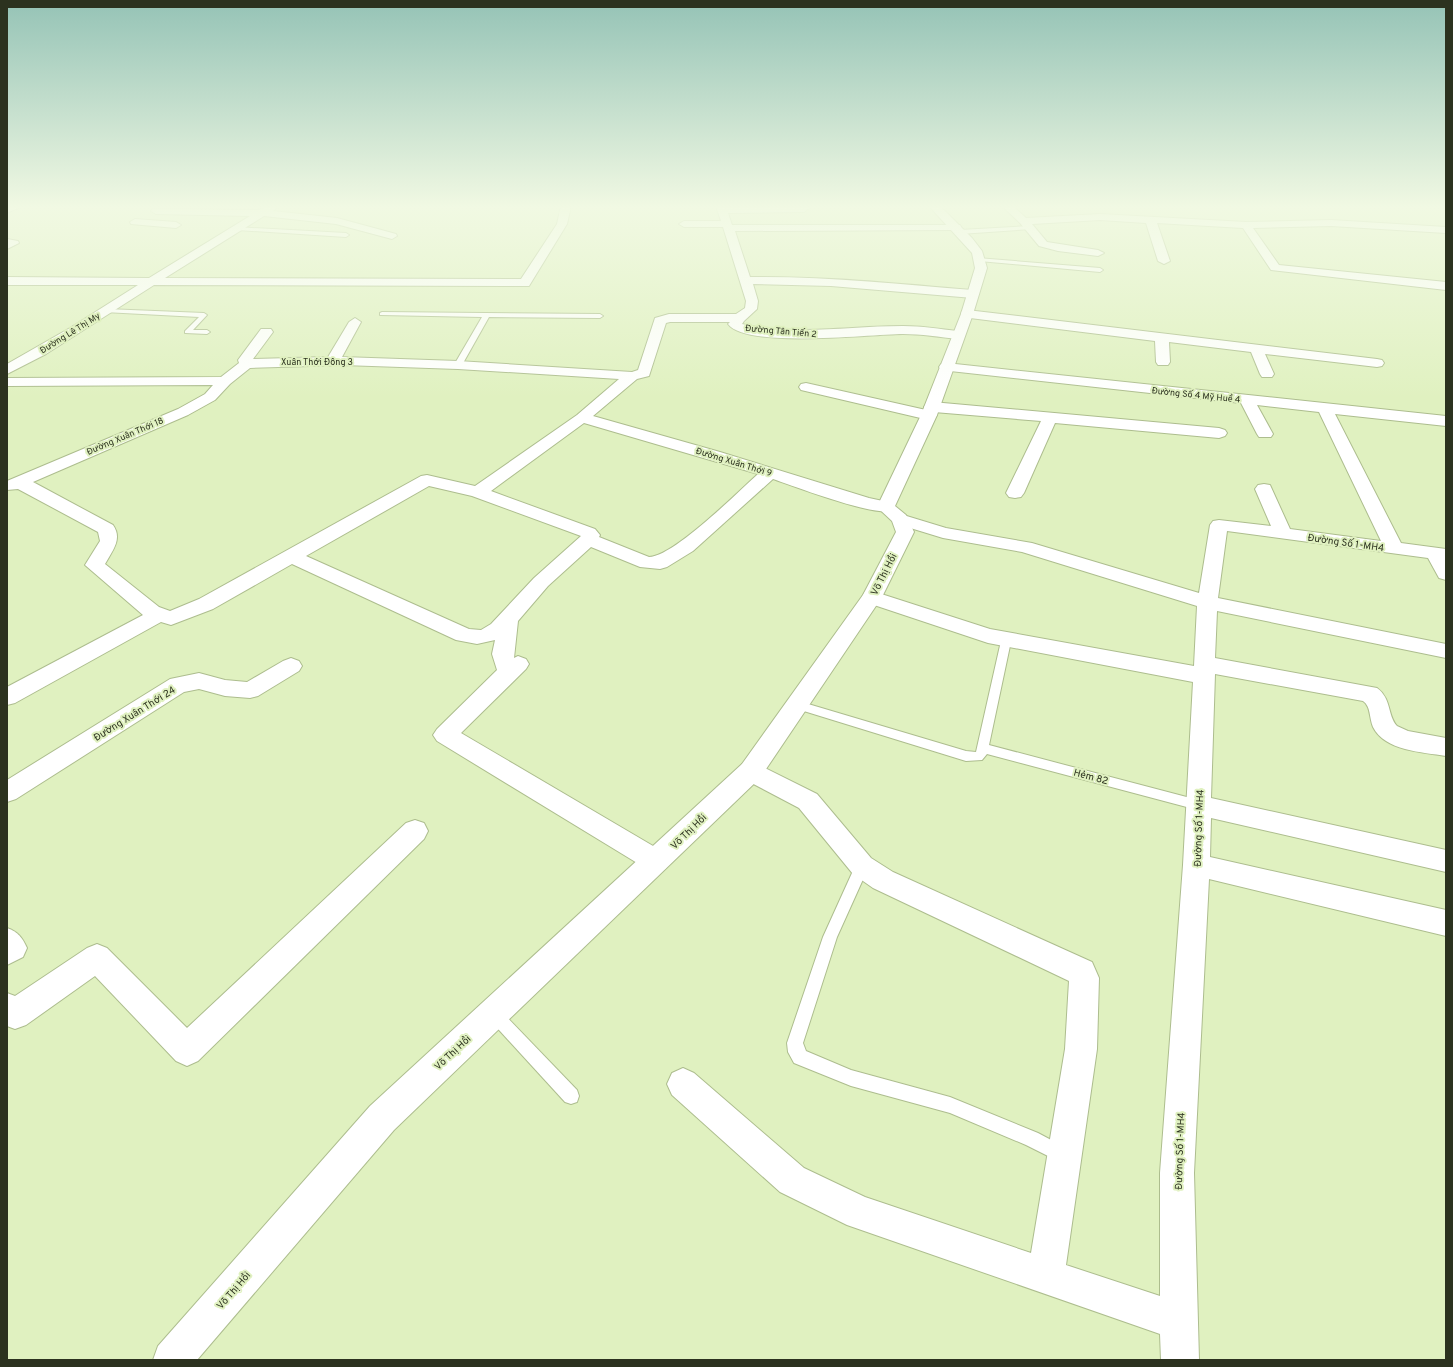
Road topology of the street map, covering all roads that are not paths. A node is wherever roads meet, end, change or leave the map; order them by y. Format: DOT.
graph roads {
  1 [pos="171,270"];
  2 [pos="533,270"];
  3 [pos="742,270"];
  4 [pos="980,270"];
  5 [pos="1292,270"];
  6 [pos="7,281"];
  7 [pos="745,281"];
  8 [pos="152,282"];
  9 [pos="1445,286"];
  10 [pos="106,311"];
  11 [pos="382,314"];
  12 [pos="966,314"];
  13 [pos="486,316"];
  14 [pos="600,316"];
  15 [pos="739,318"];
  16 [pos="355,322"];
  17 [pos="207,332"];
  18 [pos="266,332"];
  19 [pos="1162,337"];
  20 [pos="1256,348"];
  21 [pos="333,362"];
  22 [pos="1163,362"];
  23 [pos="1377,363"];
  24 [pos="246,364"];
  25 [pos="458,365"];
  26 [pos="946,367"];
  27 [pos="7,370"];
  28 [pos="1267,374"];
  29 [pos="632,376"];
  30 [pos="225,381"];
  31 [pos="7,382"];
  32 [pos="806,387"];
  33 [pos="1248,400"];
  34 [pos="1325,408"];
  35 [pos="931,411"];
  36 [pos="582,418"];
  37 [pos="1050,418"];
  38 [pos="1446,421"];
  39 [pos="1220,433"];
  40 [pos="1265,434"];
  41 [pos="770,473"];
  42 [pos="13,485"];
  43 [pos="1264,489"];
  44 [pos="478,492"];
  45 [pos="1015,493"];
  46 [pos="893,513"];
  47 [pos="1282,533"];
  48 [pos="589,540"];
  49 [pos="1394,548"];
  50 [pos="291,556"];
  51 [pos="1442,561"];
  52 [pos="872,596"];
  53 [pos="1206,602"];
  54 [pos="160,614"];
  55 [pos="508,619"];
  56 [pos="1006,641"];
  57 [pos="1446,651"];
  58 [pos="291,666"];
  59 [pos="1204,670"];
  60 [pos="7,697"];
  61 [pos="798,705"];
  62 [pos="1446,747"];
  63 [pos="983,748"];
  64 [pos="750,771"];
  65 [pos="7,792"];
  66 [pos="1198,805"];
  67 [pos="415,831"];
  68 [pos="656,861"];
  69 [pos="1446,861"];
  70 [pos="1196,865"];
  71 [pos="862,866"];
  72 [pos="1446,923"];
  73 [pos="7,940"];
  74 [pos="7,952"];
  75 [pos="7,1008"];
  76 [pos="493,1014"];
  77 [pos="683,1084"];
  78 [pos="571,1096"];
  79 [pos="1064,1156"];
  80 [pos="1046,1276"];
  81 [pos="1180,1322"];
  82 [pos="172,1360"];
  83 [pos="1180,1360"];
  1 -- 8 [label="street, Đường Lê Thị My"];
  2 -- 8 [label="street"];
  3 -- 7 [label="street, Đường Tân Tiến 2"];
  4 -- 12 [label="street"];
  5 -- 9 [label="street"];
  6 -- 8 [label="street"];
  7 -- 12 [label="street"];
  7 -- 15 [label="street, Đường Tân Tiến 2"];
  8 -- 10 [label="street, Đường Lê Thị My"];
  10 -- 17 [label="lane"];
  10 -- 27 [label="street, Đường Lê Thị My"];
  11 -- 13 [label="lane"];
  12 -- 15 [label="street, Đường Tân Tiến 2"];
  12 -- 19 [label="street"];
  12 -- 26 [label="street"];
  13 -- 14 [label="lane"];
  13 -- 25 [label="lane"];
  15 -- 29 [label="street"];
  16 -- 21 [label="street"];
  18 -- 24 [label="street"];
  19 -- 20 [label="street"];
  19 -- 22 [label="street"];
  20 -- 23 [label="street"];
  20 -- 28 [label="street"];
  21 -- 24 [label="street, Xuân Thới Đông 3"];
  21 -- 25 [label="street, Xuân Thới Đông 3"];
  24 -- 30 [label="street"];
  25 -- 29 [label="street, Xuân Thới Đông 3"];
  26 -- 33 [label="street, Đường Số 4 Mỹ Huề 4"];
  26 -- 35 [label="street"];
  29 -- 36 [label="street"];
  30 -- 31 [label="street"];
  30 -- 42 [label="street, Đường Xuân Thới 18"];
  32 -- 35 [label="street"];
  33 -- 34 [label="street, Đường Số 4 Mỹ Huề 4"];
  33 -- 40 [label="street"];
  34 -- 38 [label="street, Đường Số 4 Mỹ Huề 4"];
  34 -- 49 [label="street"];
  35 -- 37 [label="street"];
  35 -- 46 [label="street"];
  36 -- 41 [label="street, Đường Xuân Thới 9"];
  36 -- 44 [label="street"];
  37 -- 39 [label="street"];
  37 -- 45 [label="street"];
  41 -- 46 [label="street, Đường Xuân Thới 9"];
  41 -- 48 [label="street"];
  42 -- 54 [label="street"];
  43 -- 47 [label="street"];
  44 -- 48 [label="street"];
  44 -- 50 [label="street"];
  46 -- 52 [label="street, Võ Thị Hồi"];
  46 -- 53 [label="street, Đường Xuân Thới 9"];
  47 -- 49 [label="street, Đường Số 1-MH4"];
  47 -- 53 [label="street, Đường Số 1-MH4"];
  48 -- 55 [label="street"];
  49 -- 51 [label="street, Đường Số 1-MH4"];
  50 -- 54 [label="street"];
  50 -- 55 [label="street"];
  52 -- 56 [label="street"];
  52 -- 61 [label="street, Võ Thị Hồi"];
  53 -- 57 [label="street, Đường Xuân Thới 9"];
  53 -- 59 [label="street, Đường Số 1-MH4"];
  54 -- 60 [label="street"];
  55 -- 68 [label="street"];
  56 -- 59 [label="street"];
  56 -- 63 [label="lane"];
  58 -- 65 [label="street, Đường Xuân Thới 24"];
  59 -- 62 [label="street"];
  59 -- 66 [label="street, Đường Số 1-MH4"];
  61 -- 63 [label="lane"];
  61 -- 64 [label="street, Võ Thị Hồi"];
  63 -- 66 [label="lane, Hẻm 82"];
  64 -- 68 [label="street, Võ Thị Hồi"];
  64 -- 71 [label="street"];
  66 -- 69 [label="street"];
  66 -- 70 [label="street, Đường Số 1-MH4"];
  67 -- 75 [label="street"];
  68 -- 76 [label="street, Võ Thị Hồi"];
  70 -- 72 [label="street"];
  70 -- 81 [label="street, Đường Số 1-MH4"];
  71 -- 79 [label="street"];
  71 -- 79 [label="lane"];
  73 -- 74 [label="street"];
  76 -- 78 [label="lane"];
  76 -- 82 [label="street, Võ Thị Hồi"];
  77 -- 80 [label="street"];
  79 -- 80 [label="street"];
  80 -- 81 [label="street"];
  81 -- 83 [label="street, Đường Số 1-MH4"];
}
